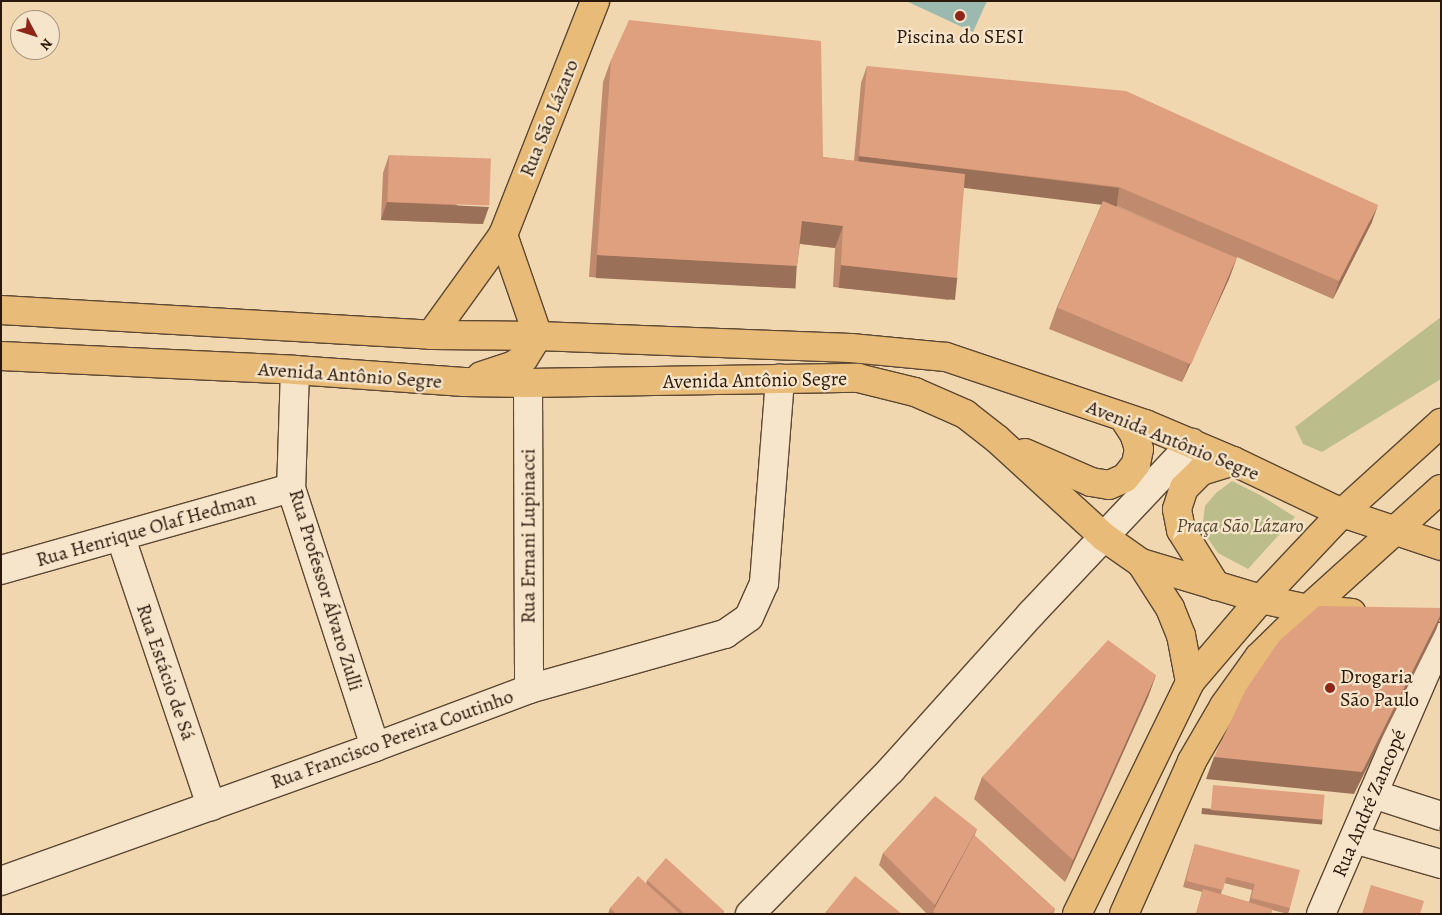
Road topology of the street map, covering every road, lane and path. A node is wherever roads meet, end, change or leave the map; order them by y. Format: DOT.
graph roads {
  1 [pos="595,1"];
  2 [pos="503,235"];
  3 [pos="1,310"];
  4 [pos="431,335"];
  5 [pos="538,336"];
  6 [pos="1,356"];
  7 [pos="295,370"];
  8 [pos="780,379"];
  9 [pos="464,382"];
  10 [pos="528,383"];
  11 [pos="1123,417"];
  12 [pos="1441,424"];
  13 [pos="997,439"];
  14 [pos="1192,443"];
  15 [pos="1233,461"];
  16 [pos="291,488"];
  17 [pos="1441,488"];
  18 [pos="1342,514"];
  19 [pos="1396,530"];
  20 [pos="1104,537"];
  21 [pos="121,538"];
  22 [pos="1441,546"];
  23 [pos="1142,564"];
  24 [pos="1,570"];
  25 [pos="1216,586"];
  26 [pos="1261,599"];
  27 [pos="1308,608"];
  28 [pos="1372,616"];
  29 [pos="1435,626"];
  30 [pos="1190,682"];
  31 [pos="529,689"];
  32 [pos="375,747"];
  33 [pos="1373,794"];
  34 [pos="212,806"];
  35 [pos="1441,816"];
  36 [pos="1354,838"];
  37 [pos="1441,864"];
  38 [pos="1,881"];
  39 [pos="750,914"];
  40 [pos="1077,914"];
  41 [pos="1124,914"];
  42 [pos="1322,914"];
  1 -- 2 [label="main road, Rua São Lázaro"];
  2 -- 4 [label="main road, Rua São Lázaro"];
  2 -- 5 [label="main road"];
  3 -- 4 [label="main road, Avenida Antônio Segre"];
  4 -- 5 [label="main road, Avenida Antônio Segre"];
  5 -- 9 [label="main road"];
  5 -- 11 [label="main road, Avenida Antônio Segre"];
  6 -- 7 [label="main road, Avenida Antônio Segre"];
  7 -- 9 [label="main road, Avenida Antônio Segre"];
  7 -- 16 [label="street, Rua Professor Álvaro Zulli"];
  8 -- 10 [label="main road, Avenida Antônio Segre"];
  8 -- 13 [label="main road, Avenida Antônio Segre"];
  8 -- 31 [label="street, Rua Francisco Pereira Coutinho"];
  9 -- 10 [label="main road, Avenida Antônio Segre"];
  10 -- 31 [label="street, Rua Ernani Lupinacci"];
  11 -- 13 [label="main road"];
  11 -- 14 [label="main road, Avenida Antônio Segre"];
  12 -- 18 [label="main road"];
  13 -- 20 [label="main road, Avenida Antônio Segre"];
  14 -- 15 [label="main road, Avenida Antônio Segre"];
  14 -- 20 [label="street"];
  15 -- 18 [label="main road, Avenida Antônio Segre"];
  15 -- 25 [label="main road"];
  16 -- 21 [label="street, Rua Henrique Olaf Hedman"];
  16 -- 32 [label="street, Rua Professor Álvaro Zulli"];
  17 -- 19 [label="main road"];
  18 -- 19 [label="main road, Avenida Antônio Segre"];
  18 -- 26 [label="main road"];
  19 -- 22 [label="main road, Avenida Antônio Segre"];
  19 -- 27 [label="main road"];
  20 -- 23 [label="main road, Avenida Antônio Segre"];
  20 -- 39 [label="street"];
  21 -- 24 [label="street, Rua Henrique Olaf Hedman"];
  21 -- 34 [label="street, Rua Estácio de Sá"];
  23 -- 25 [label="main road, Avenida Antônio Segre"];
  23 -- 30 [label="main road"];
  25 -- 26 [label="main road, Avenida Antônio Segre"];
  26 -- 27 [label="main road, Avenida Antônio Segre"];
  26 -- 30 [label="main road"];
  27 -- 28 [label="main road, Avenida Antônio Segre"];
  27 -- 41 [label="main road"];
  29 -- 33 [label="street, Rua André Zancopé"];
  30 -- 40 [label="main road"];
  31 -- 32 [label="street, Rua Francisco Pereira Coutinho"];
  32 -- 34 [label="street, Rua Francisco Pereira Coutinho"];
  33 -- 35 [label="street"];
  33 -- 36 [label="street, Rua André Zancopé"];
  34 -- 38 [label="street, Rua Francisco Pereira Coutinho"];
  36 -- 37 [label="street"];
  36 -- 42 [label="street, Rua André Zancopé"];
}
